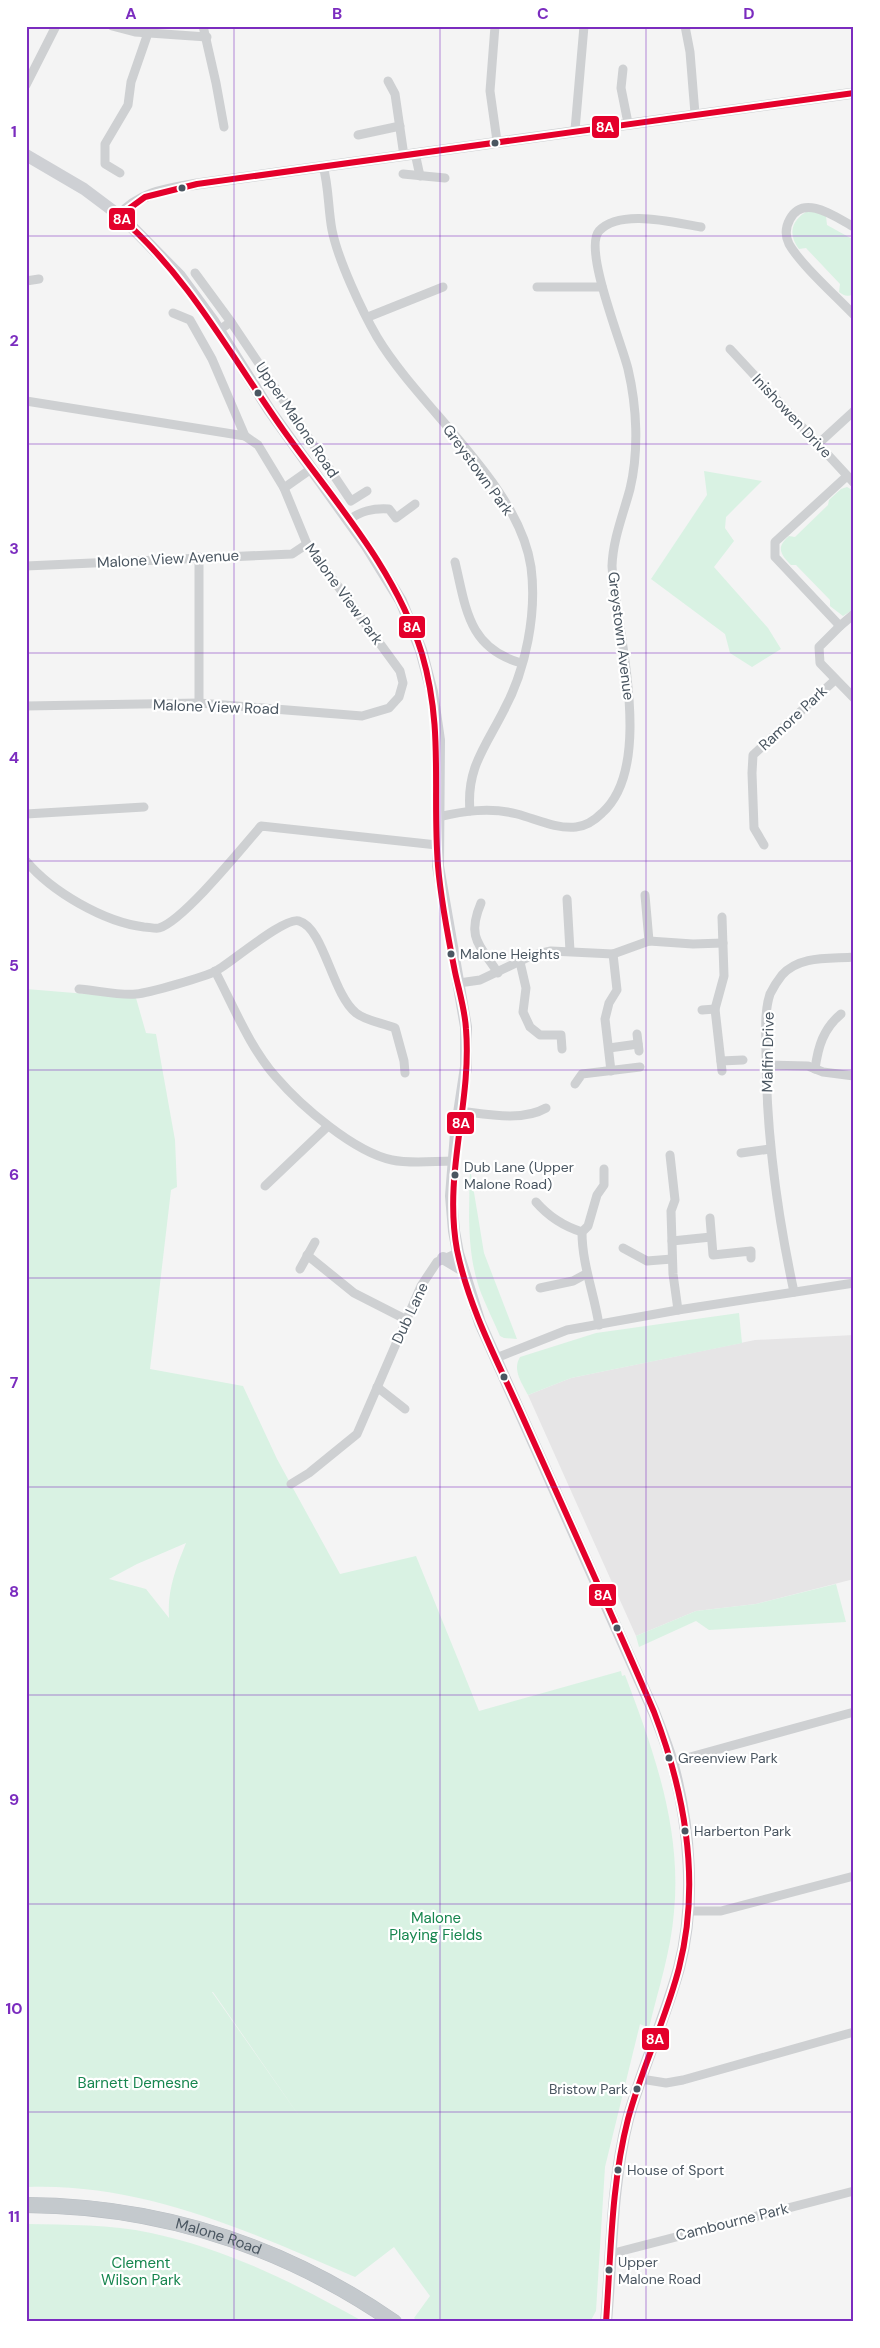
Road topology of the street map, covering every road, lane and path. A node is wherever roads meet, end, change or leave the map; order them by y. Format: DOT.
graph roads {
  1 [pos="56,26"];
  2 [pos="112,26"];
  3 [pos="202,26"];
  4 [pos="495,26"];
  5 [pos="584,26"];
  6 [pos="685,26"];
  7 [pos="148,33"];
  8 [pos="207,37"];
  9 [pos="623,69"];
  10 [pos="388,81"];
  11 [pos="26,85"];
  12 [pos="854,93"];
  13 [pos="695,114"];
  14 [pos="628,123"];
  15 [pos="400,126"];
  16 [pos="224,128"];
  17 [pos="575,130"];
  18 [pos="358,135"];
  19 [pos="497,141"];
  20 [pos="26,155"];
  21 [pos="410,155"];
  22 [pos="324,166"];
  23 [pos="120,173"];
  24 [pos="403,174"];
  25 [pos="420,176"];
  26 [pos="445,178"];
  27 [pos="119,216"];
  28 [pos="702,227"];
  29 [pos="854,228"];
  30 [pos="195,273"];
  31 [pos="39,279"];
  32 [pos="26,281"];
  33 [pos="443,287"];
  34 [pos="537,287"];
  35 [pos="602,287"];
  36 [pos="854,300"];
  37 [pos="847,308"];
  38 [pos="173,313"];
  39 [pos="854,315"];
  40 [pos="368,317"];
  41 [pos="231,322"];
  42 [pos="219,330"];
  43 [pos="730,349"];
  44 [pos="26,401"];
  45 [pos="854,411"];
  46 [pos="245,436"];
  47 [pos="818,444"];
  48 [pos="311,468"];
  49 [pos="850,480"];
  50 [pos="284,488"];
  51 [pos="367,491"];
  52 [pos="415,504"];
  53 [pos="348,520"];
  54 [pos="307,544"];
  55 [pos="199,557"];
  56 [pos="455,562"];
  57 [pos="26,566"];
  58 [pos="854,614"];
  59 [pos="840,626"];
  60 [pos="521,663"];
  61 [pos="835,680"];
  62 [pos="399,697"];
  63 [pos="854,698"];
  64 [pos="199,703"];
  65 [pos="26,706"];
  66 [pos="144,807"];
  67 [pos="470,811"];
  68 [pos="26,814"];
  69 [pos="438,817"];
  70 [pos="437,845"];
  71 [pos="764,845"];
  72 [pos="26,861"];
  73 [pos="649,899"];
  74 [pos="481,903"];
  75 [pos="570,903"];
  76 [pos="722,918"];
  77 [pos="649,941"];
  78 [pos="724,943"];
  79 [pos="570,951"];
  80 [pos="614,954"];
  81 [pos="854,957"];
  82 [pos="520,962"];
  83 [pos="215,971"];
  84 [pos="498,973"];
  85 [pos="459,983"];
  86 [pos="79,989"];
  87 [pos="715,1009"];
  88 [pos="702,1010"];
  89 [pos="841,1014"];
  90 [pos="638,1043"];
  91 [pos="608,1048"];
  92 [pos="562,1049"];
  93 [pos="743,1060"];
  94 [pos="766,1065"];
  95 [pos="640,1067"];
  96 [pos="815,1069"];
  97 [pos="612,1070"];
  98 [pos="405,1073"];
  99 [pos="854,1076"];
  100 [pos="575,1084"];
  101 [pos="546,1108"];
  102 [pos="459,1111"];
  103 [pos="328,1126"];
  104 [pos="770,1149"];
  105 [pos="742,1153"];
  106 [pos="670,1156"];
  107 [pos="453,1161"];
  108 [pos="604,1169"];
  109 [pos="265,1186"];
  110 [pos="536,1202"];
  111 [pos="710,1218"];
  112 [pos="582,1232"];
  113 [pos="711,1237"];
  114 [pos="672,1241"];
  115 [pos="315,1242"];
  116 [pos="622,1248"];
  117 [pos="458,1253"];
  118 [pos="307,1255"];
  119 [pos="443,1258"];
  120 [pos="751,1258"];
  121 [pos="672,1259"];
  122 [pos="300,1269"];
  123 [pos="464,1270"];
  124 [pos="586,1274"];
  125 [pos="854,1284"];
  126 [pos="540,1288"];
  127 [pos="794,1292"];
  128 [pos="678,1310"];
  129 [pos="405,1319"];
  130 [pos="599,1325"];
  131 [pos="496,1358"];
  132 [pos="377,1388"];
  133 [pos="404,1409"];
  134 [pos="291,1484"];
  135 [pos="854,1712"];
  136 [pos="672,1762"];
  137 [pos="854,1876"];
  138 [pos="687,1911"];
  139 [pos="854,2032"];
  140 [pos="641,2079"];
  141 [pos="854,2191"];
  142 [pos="26,2205"];
  143 [pos="610,2254"];
  144 [pos="394,2322"];
  145 [pos="606,2322"];
  1 -- 11 [label="street"];
  2 -- 7 [label="street"];
  3 -- 8 [label="street"];
  4 -- 19 [label="street"];
  5 -- 17 [label="street"];
  6 -- 13 [label="street"];
  7 -- 8 [label="street"];
  7 -- 23 [label="street"];
  8 -- 16 [label="street"];
  9 -- 14 [label="street"];
  10 -- 15 [label="street"];
  12 -- 13 [label="street"];
  13 -- 14 [label="street"];
  14 -- 17 [label="street"];
  15 -- 18 [label="street"];
  15 -- 21 [label="street"];
  17 -- 19 [label="street"];
  19 -- 21 [label="street"];
  20 -- 27 [label="main road, Upper Malone Road"];
  21 -- 22 [label="street"];
  21 -- 25 [label="street"];
  22 -- 27 [label="street"];
  22 -- 40 [label="street, Greystown Park"];
  24 -- 25 [label="street"];
  25 -- 26 [label="street"];
  27 -- 42 [label="main road, Upper Malone Road"];
  28 -- 35 [label="street, Greystown Avenue"];
  29 -- 37 [label="street"];
  30 -- 41 [label="street, Upper Malone Road"];
  31 -- 32 [label="street"];
  33 -- 40 [label="street"];
  34 -- 35 [label="street"];
  35 -- 67 [label="street, Greystown Avenue"];
  36 -- 37 [label="street"];
  37 -- 39 [label="street"];
  38 -- 46 [label="street, Malone View Park"];
  40 -- 60 [label="street, Greystown Park"];
  41 -- 42 [label="street"];
  41 -- 51 [label="street, Upper Malone Road"];
  42 -- 48 [label="main road, Upper Malone Road"];
  43 -- 47 [label="street, Inishowen Drive"];
  44 -- 46 [label="street"];
  45 -- 47 [label="street"];
  46 -- 50 [label="street, Malone View Park"];
  47 -- 49 [label="street, Inishowen Drive"];
  48 -- 50 [label="street"];
  48 -- 53 [label="main road, Upper Malone Road"];
  49 -- 59 [label="street"];
  50 -- 54 [label="street, Malone View Park"];
  52 -- 53 [label="street"];
  53 -- 69 [label="main road, Upper Malone Road"];
  54 -- 55 [label="street, Malone View Avenue"];
  54 -- 62 [label="street, Malone View Park"];
  55 -- 57 [label="street, Malone View Avenue"];
  55 -- 64 [label="street"];
  56 -- 60 [label="street"];
  58 -- 59 [label="street"];
  59 -- 61 [label="street"];
  60 -- 67 [label="street, Greystown Park"];
  61 -- 63 [label="street"];
  61 -- 71 [label="street, Ramore Park"];
  62 -- 64 [label="street, Malone View Road"];
  64 -- 65 [label="street, Malone View Road"];
  66 -- 68 [label="street"];
  67 -- 69 [label="street, Greystown Avenue"];
  69 -- 70 [label="main road, Upper Malone Road"];
  70 -- 72 [label="street"];
  70 -- 85 [label="main road, Upper Malone Road"];
  73 -- 77 [label="street"];
  74 -- 84 [label="street"];
  75 -- 79 [label="street"];
  76 -- 78 [label="street"];
  77 -- 78 [label="street"];
  77 -- 80 [label="street"];
  78 -- 87 [label="street"];
  79 -- 80 [label="street"];
  79 -- 82 [label="street"];
  80 -- 91 [label="street"];
  81 -- 94 [label="street, Malfin Drive"];
  82 -- 84 [label="street"];
  82 -- 92 [label="street"];
  83 -- 86 [label="street"];
  83 -- 98 [label="street"];
  83 -- 103 [label="street"];
  84 -- 85 [label="street"];
  85 -- 102 [label="main road, Upper Malone Road"];
  87 -- 88 [label="street"];
  87 -- 93 [label="street"];
  89 -- 96 [label="street"];
  90 -- 91 [label="street"];
  91 -- 97 [label="street"];
  94 -- 96 [label="street"];
  94 -- 104 [label="street, Malfin Drive"];
  95 -- 97 [label="street"];
  96 -- 99 [label="street"];
  97 -- 100 [label="street"];
  101 -- 102 [label="street"];
  102 -- 107 [label="main road, Upper Malone Road"];
  103 -- 107 [label="street"];
  103 -- 109 [label="street"];
  104 -- 105 [label="street"];
  104 -- 127 [label="street, Malfin Drive"];
  106 -- 114 [label="street"];
  107 -- 117 [label="main road, Upper Malone Road"];
  108 -- 112 [label="street"];
  110 -- 112 [label="street"];
  111 -- 113 [label="street"];
  112 -- 124 [label="street"];
  113 -- 114 [label="street"];
  113 -- 120 [label="street"];
  114 -- 121 [label="street"];
  115 -- 118 [label="street"];
  116 -- 121 [label="street"];
  117 -- 119 [label="street"];
  117 -- 123 [label="main road, Upper Malone Road"];
  118 -- 122 [label="street"];
  118 -- 129 [label="street"];
  119 -- 123 [label="main road"];
  119 -- 129 [label="street, Dub Lane"];
  121 -- 128 [label="street"];
  123 -- 131 [label="main road, Upper Malone Road"];
  124 -- 126 [label="street"];
  124 -- 130 [label="street"];
  125 -- 127 [label="street"];
  127 -- 128 [label="street"];
  128 -- 130 [label="street"];
  129 -- 132 [label="street, Dub Lane"];
  130 -- 131 [label="street"];
  131 -- 136 [label="main road, Upper Malone Road"];
  132 -- 133 [label="street"];
  132 -- 134 [label="street, Dub Lane"];
  135 -- 136 [label="street"];
  136 -- 138 [label="main road, Upper Malone Road"];
  137 -- 138 [label="street"];
  138 -- 140 [label="main road, Upper Malone Road"];
  139 -- 140 [label="street"];
  140 -- 143 [label="main road, Upper Malone Road"];
  141 -- 143 [label="street, Cambourne Park"];
  142 -- 144 [label="highway, Malone Road"];
  143 -- 145 [label="main road, Upper Malone Road"];
}
